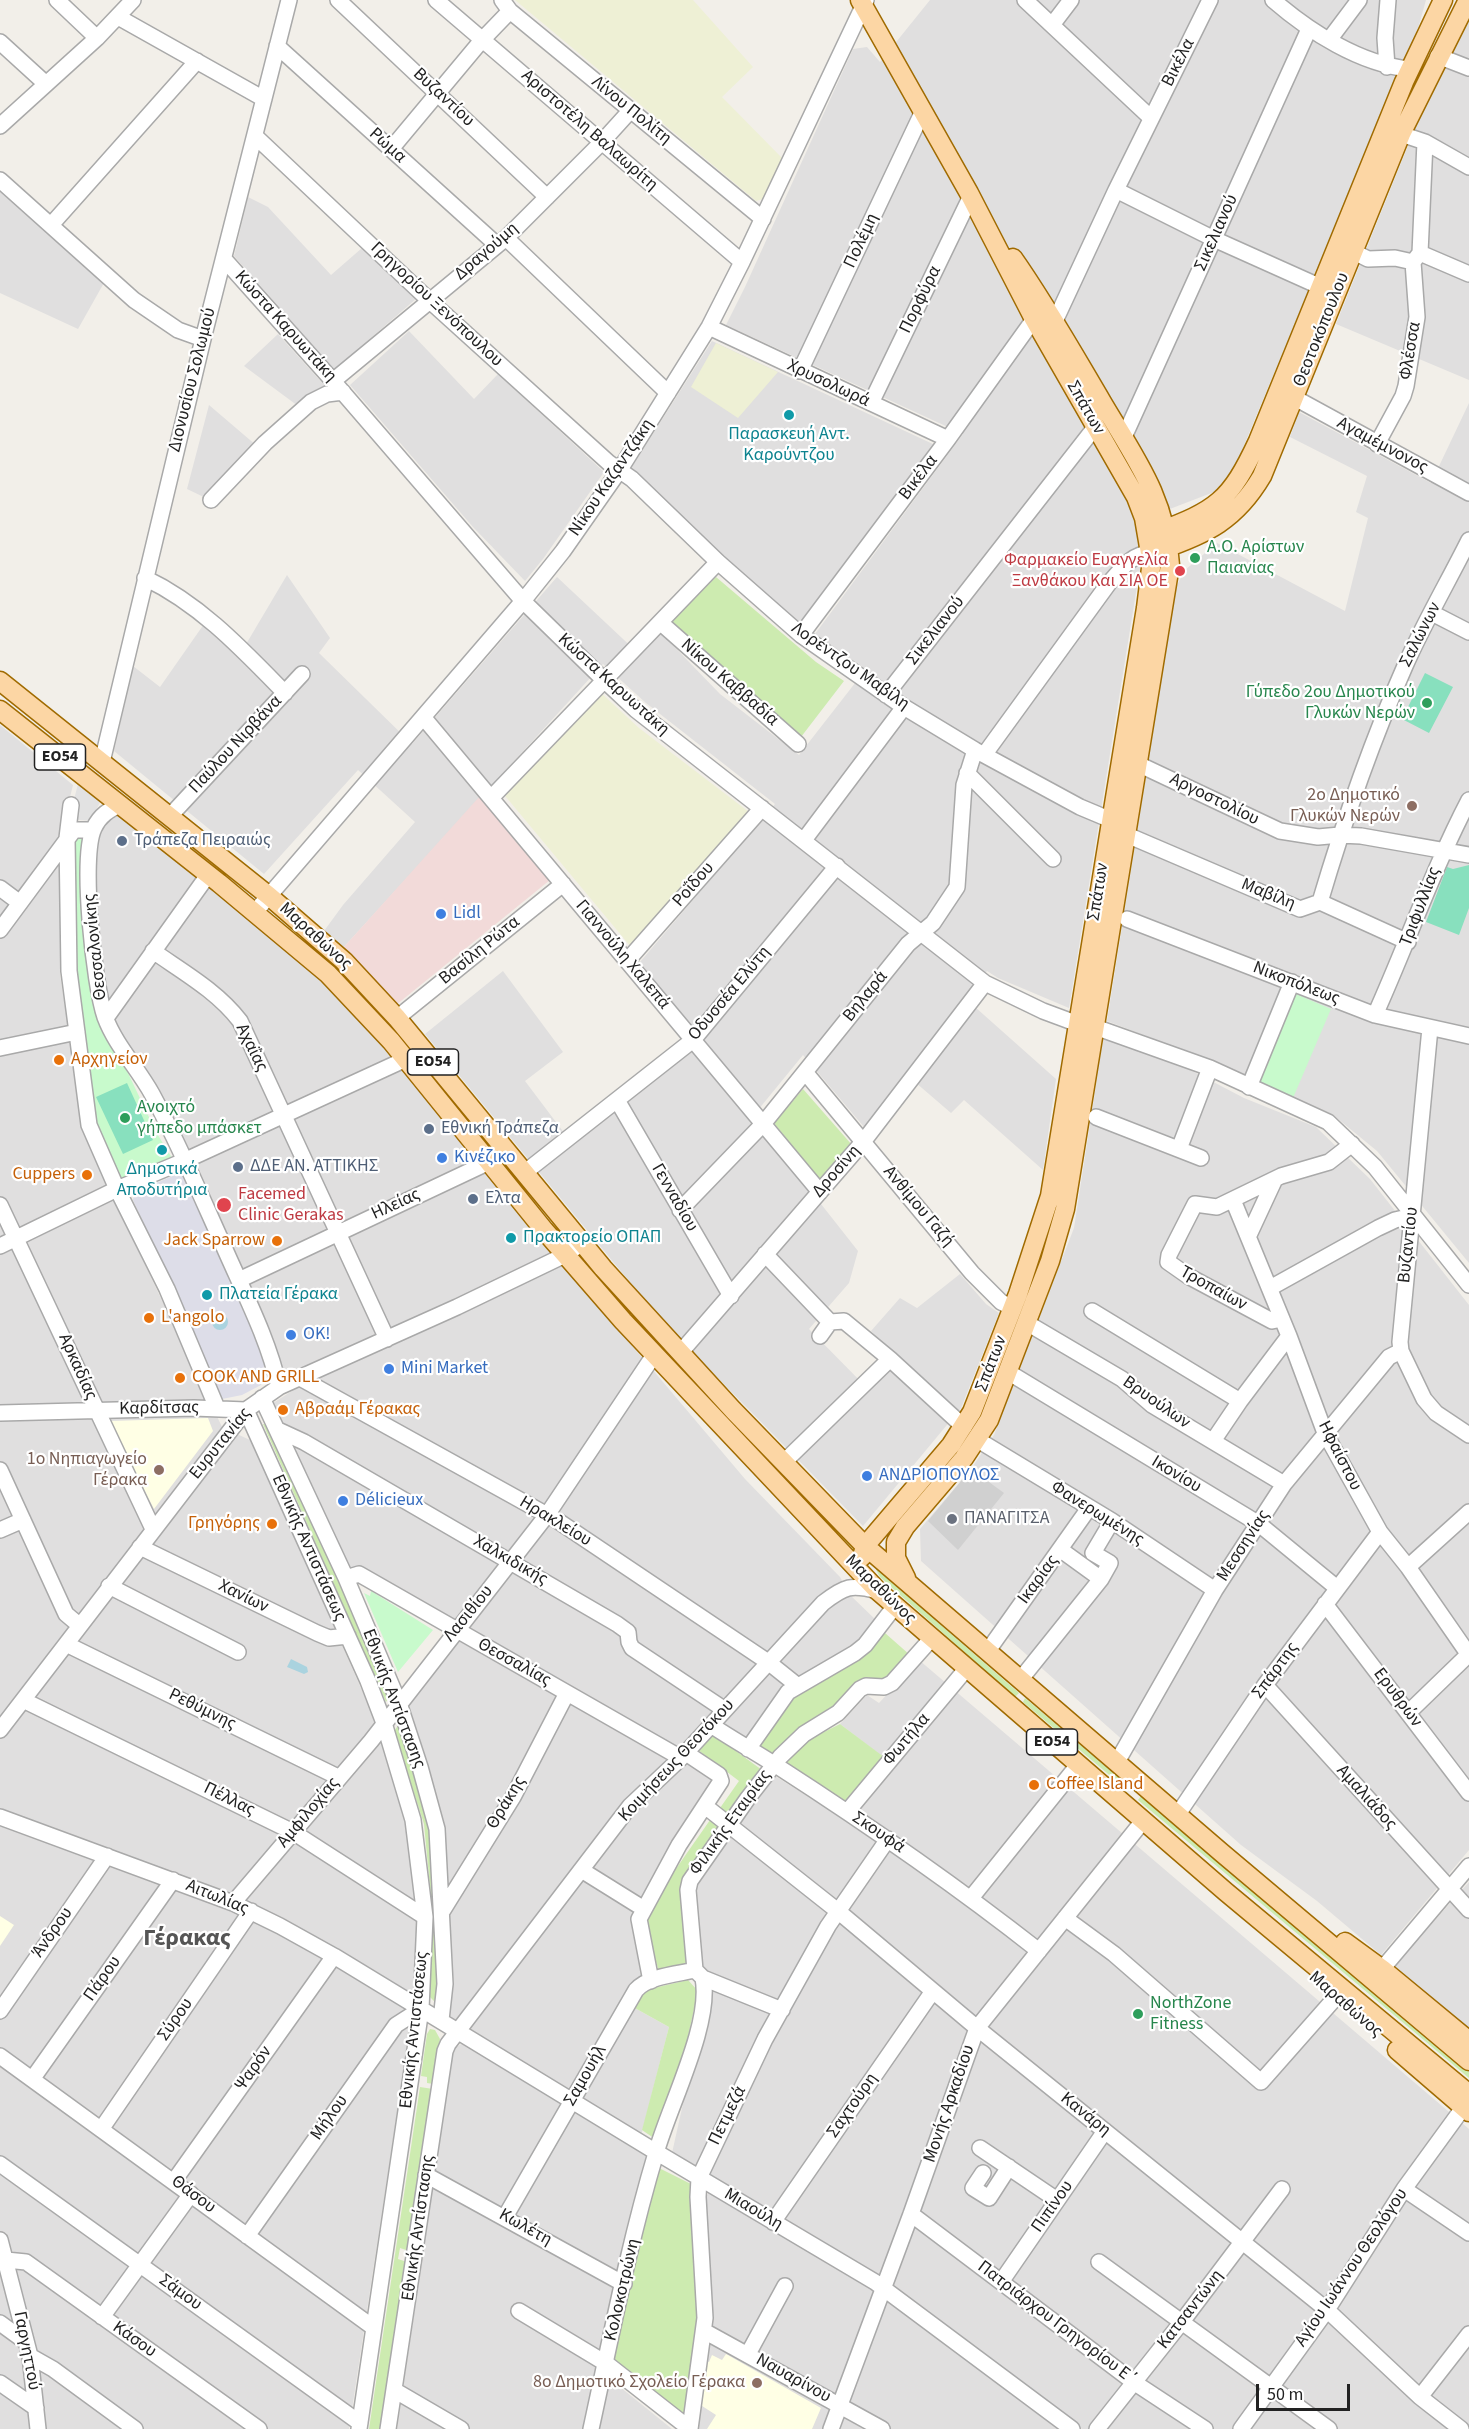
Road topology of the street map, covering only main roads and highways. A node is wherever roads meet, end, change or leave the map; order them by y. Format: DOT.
graph roads {
  1 [pos="1443,0"];
  2 [pos="1467,0"];
  3 [pos="863,2"];
  4 [pos="971,196"];
  5 [pos="1167,538"];
  6 [pos="1149,544"];
  7 [pos="0,681"];
  8 [pos="0,710"];
  9 [pos="1087,1025"];
  10 [pos="865,1546"];
  11 [pos="872,1585"];
  12 [pos="921,1595"];
  13 [pos="1222,1853"];
  14 [pos="1226,1892"];
  15 [pos="1469,2041"];
  16 [pos="1469,2061"];
  17 [pos="1467,2105"];
  1 -- 5 [label="main road, Θεοτοκόπουλου"];
  2 -- 5 [label="main road, Θεοτοκόπουλου"];
  3 -- 4 [label="main road, Σπάτων"];
  4 -- 5 [label="main road, Σπάτων"];
  4 -- 6 [label="main road, Σπάτων"];
  5 -- 6 [label="main road, Θεοτοκόπουλου"];
  5 -- 9 [label="main road, Σπάτων"];
  6 -- 9 [label="main road, Σπάτων"];
  7 -- 10 [label="main road, Μαραθώνος / ΕΟ54"];
  8 -- 11 [label="main road, Μαραθώνος / ΕΟ54"];
  9 -- 10 [label="main road, Σπάτων"];
  9 -- 12 [label="main road, Σπάτων"];
  10 -- 11 [label="main road"];
  10 -- 12 [label="main road, Μαραθώνος / ΕΟ54"];
  11 -- 14 [label="main road, Μαραθώνος / ΕΟ54"];
  12 -- 13 [label="main road, Μαραθώνος / ΕΟ54"];
  13 -- 15 [label="main road, Μαραθώνος / ΕΟ54"];
  13 -- 16 [label="main road, Μαραθώνος / ΕΟ54"];
  14 -- 17 [label="main road, Μαραθώνος / ΕΟ54"];
  14 -- 17 [label="main road, Μαραθώνος / ΕΟ54"];
}
